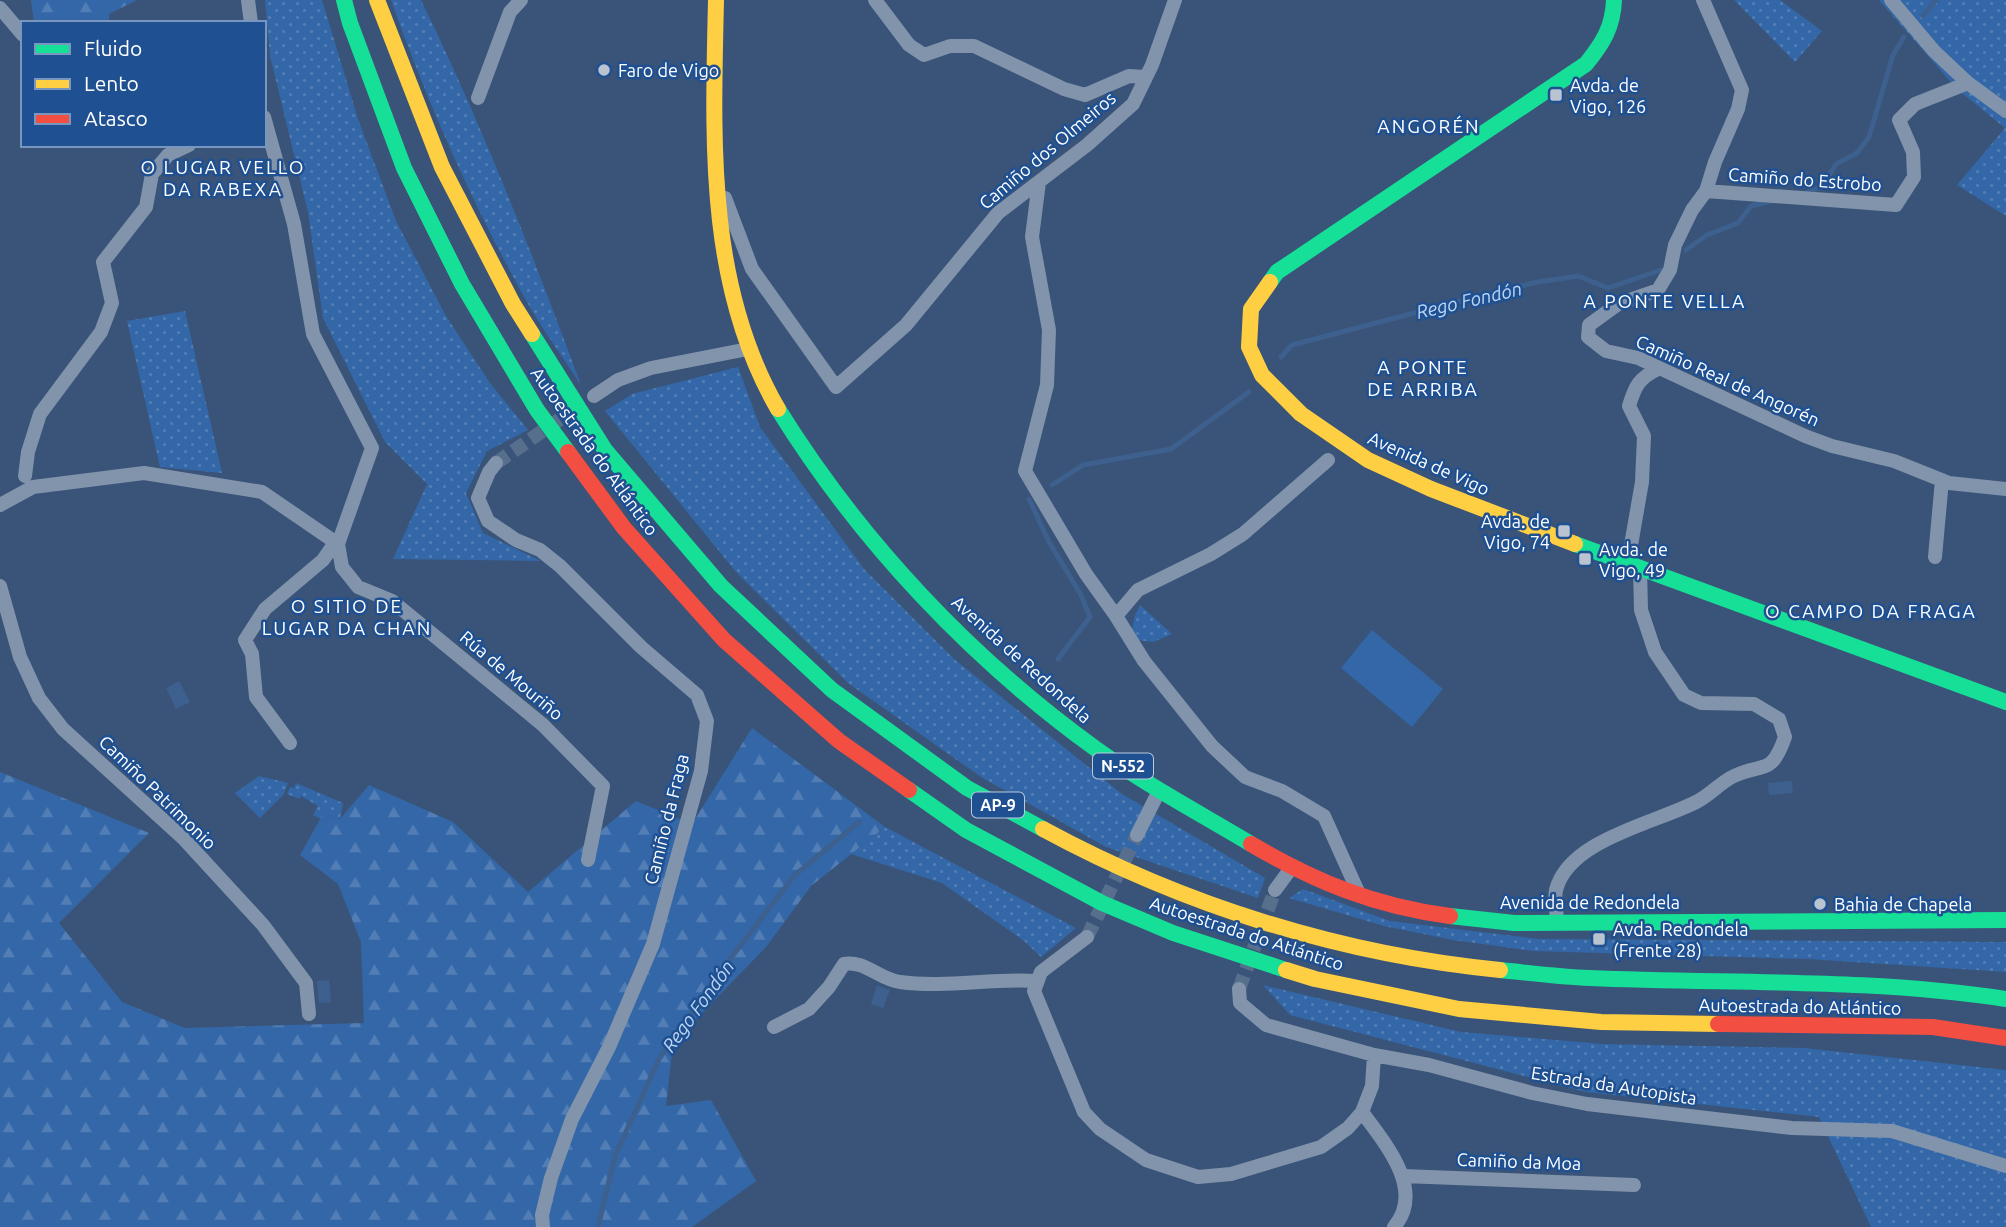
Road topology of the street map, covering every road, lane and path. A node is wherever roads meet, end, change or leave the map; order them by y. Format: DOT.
graph roads {
  1 [pos="248,0"];
  2 [pos="344,0"];
  3 [pos="377,0"];
  4 [pos="521,0"];
  5 [pos="716,0"];
  6 [pos="875,0"];
  7 [pos="1175,0"];
  8 [pos="1614,0"];
  9 [pos="1703,0"];
  10 [pos="1891,0"];
  11 [pos="0,8"];
  12 [pos="251,21"];
  13 [pos="21,33"];
  14 [pos="1145,77"];
  15 [pos="1968,83"];
  16 [pos="478,98"];
  17 [pos="2006,111"];
  18 [pos="266,124"];
  19 [pos="165,150"];
  20 [pos="716,179"];
  21 [pos="1038,182"];
  22 [pos="1706,191"];
  23 [pos="748,349"];
  24 [pos="1658,369"];
  25 [pos="594,396"];
  26 [pos="1328,460"];
  27 [pos="496,463"];
  28 [pos="25,476"];
  29 [pos="1942,481"];
  30 [pos="2006,489"];
  31 [pos="0,505"];
  32 [pos="338,544"];
  33 [pos="1935,557"];
  34 [pos="1632,566"];
  35 [pos="0,586"];
  36 [pos="1116,616"];
  37 [pos="2006,702"];
  38 [pos="290,743"];
  39 [pos="1159,791"];
  40 [pos="1138,835"];
  41 [pos="588,860"];
  42 [pos="1292,867"];
  43 [pos="1275,890"];
  44 [pos="1360,897"];
  45 [pos="2006,920"];
  46 [pos="1557,923"];
  47 [pos="1087,937"];
  48 [pos="1037,981"];
  49 [pos="1239,989"];
  50 [pos="2006,999"];
  51 [pos="309,1014"];
  52 [pos="774,1027"];
  53 [pos="2006,1038"];
  54 [pos="1374,1055"];
  55 [pos="1362,1112"];
  56 [pos="2006,1166"];
  57 [pos="1403,1176"];
  58 [pos="1634,1185"];
  59 [pos="543,1227"];
  60 [pos="1394,1227"];
  1 -- 12 [label="street"];
  2 -- 53 [label="main road, Autoestrada do Atlántico / AP-9"];
  3 -- 50 [label="main road, Autoestrada do Atlántico / AP-9"];
  4 -- 16 [label="street"];
  5 -- 20 [label="main road, Avenida de Redondela / N-552"];
  6 -- 14 [label="street"];
  7 -- 14 [label="street"];
  8 -- 34 [label="main road, Avenida de Vigo"];
  9 -- 22 [label="street, Camiño Real de Angorén"];
  10 -- 15 [label="street"];
  11 -- 13 [label="street"];
  14 -- 21 [label="street, Camiño dos Olmeiros"];
  15 -- 17 [label="street"];
  15 -- 22 [label="street, Camiño do Estrobo"];
  18 -- 32 [label="street"];
  19 -- 28 [label="street"];
  20 -- 21 [label="street, Camiño dos Olmeiros"];
  20 -- 23 [label="main road, Avenida de Redondela / N-552"];
  21 -- 36 [label="street"];
  22 -- 24 [label="street, Camiño Real de Angorén"];
  23 -- 25 [label="street"];
  23 -- 39 [label="main road, Avenida de Redondela / N-552"];
  24 -- 29 [label="street, Camiño Real de Angorén"];
  24 -- 34 [label="street"];
  26 -- 36 [label="street"];
  27 -- 59 [label="street, Camiño da Fraga"];
  29 -- 30 [label="street, Camiño Real de Angorén"];
  29 -- 33 [label="street"];
  31 -- 32 [label="street"];
  32 -- 38 [label="street"];
  32 -- 41 [label="street, Rúa de Mouriño"];
  34 -- 37 [label="main road, Avenida de Vigo"];
  34 -- 46 [label="street"];
  35 -- 51 [label="street, Camiño Patrimonio"];
  36 -- 44 [label="street"];
  39 -- 40 [label="street"];
  39 -- 42 [label="main road, Avenida de Redondela / N-552"];
  42 -- 43 [label="street"];
  42 -- 44 [label="main road, Avenida de Redondela / N-552"];
  44 -- 46 [label="main road, Avenida de Redondela / N-552"];
  45 -- 46 [label="main road, Avenida de Redondela / N-552"];
  47 -- 48 [label="street"];
  48 -- 52 [label="street"];
  48 -- 55 [label="street"];
  49 -- 54 [label="street, Estrada da Autopista"];
  54 -- 55 [label="street"];
  54 -- 56 [label="street, Estrada da Autopista"];
  55 -- 57 [label="street"];
  57 -- 58 [label="street, Camiño da Moa"];
  57 -- 60 [label="street"];
}
